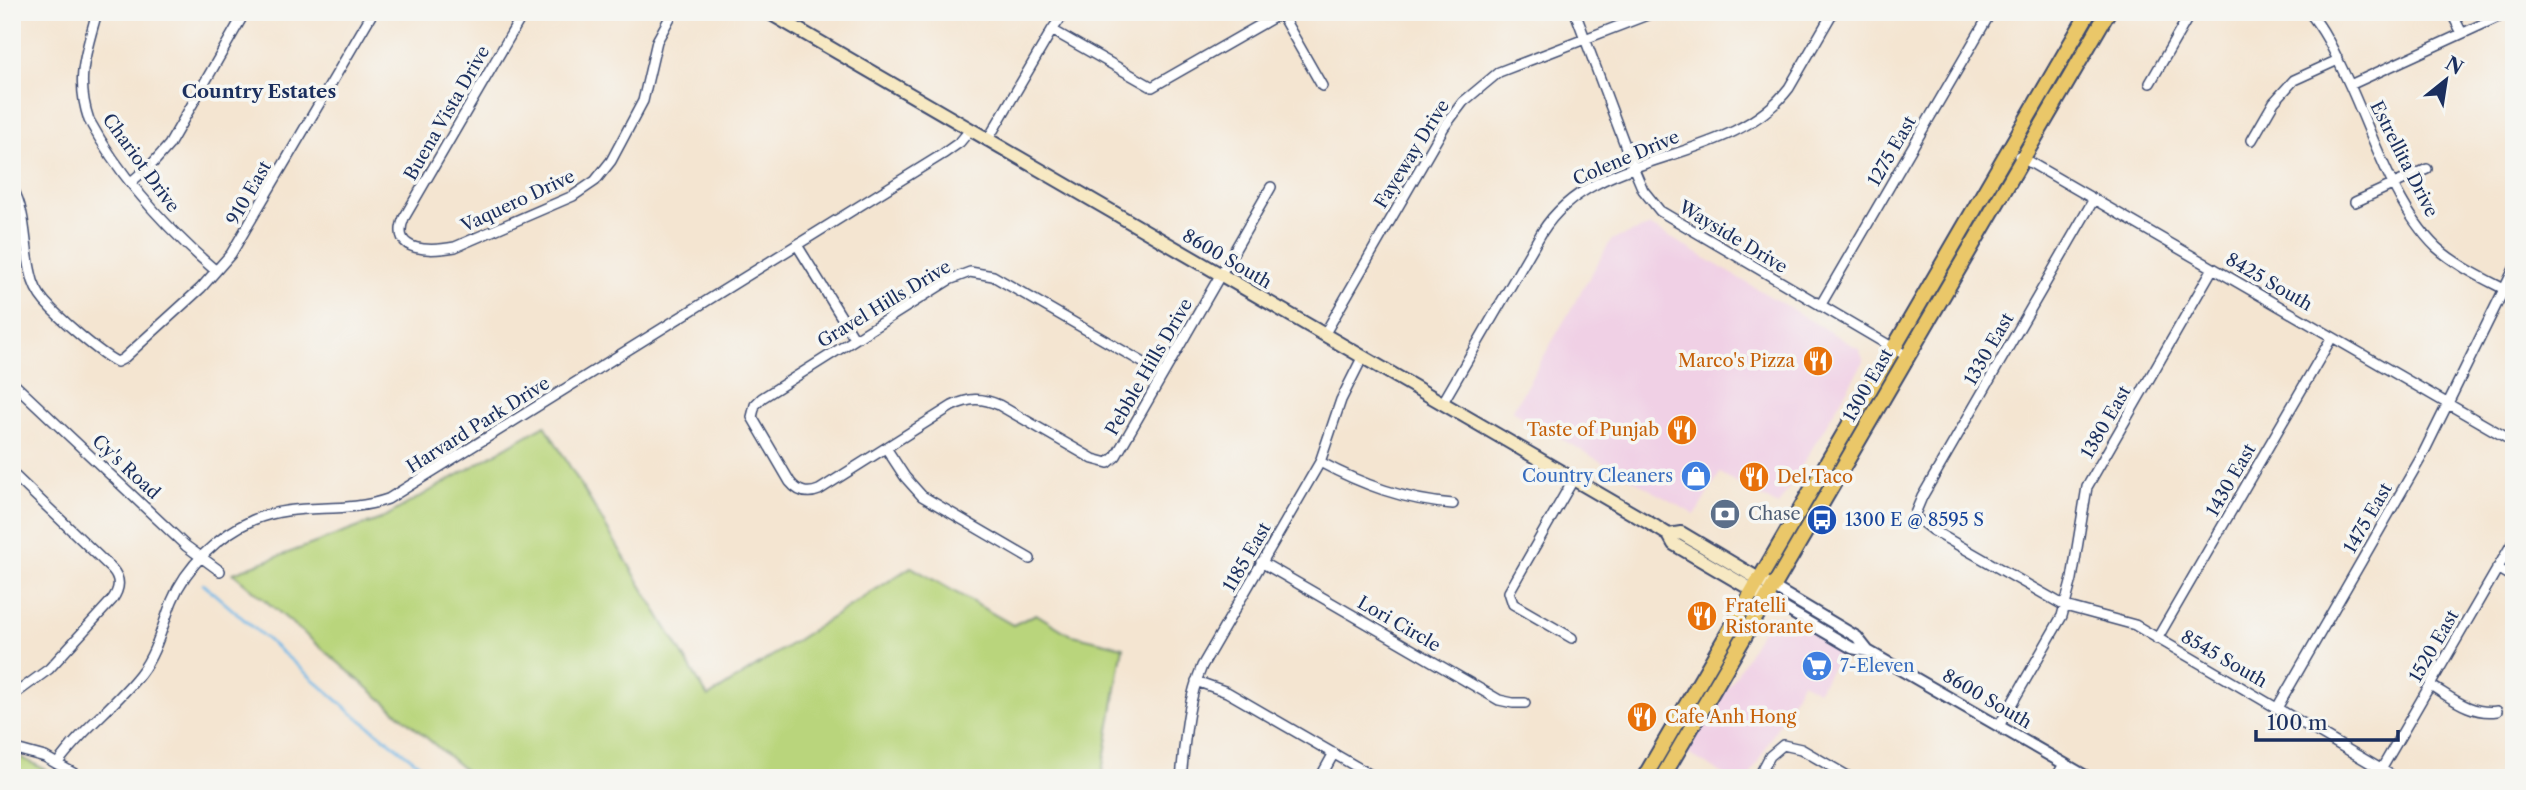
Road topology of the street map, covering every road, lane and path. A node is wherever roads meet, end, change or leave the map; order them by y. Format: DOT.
graph roads {
  1 [pos="97,12"];
  2 [pos="245,12"];
  3 [pos="373,12"];
  4 [pos="524,12"];
  5 [pos="673,12"];
  6 [pos="1065,12"];
  7 [pos="1575,12"];
  8 [pos="1655,12"];
  9 [pos="1833,12"];
  10 [pos="1991,12"];
  11 [pos="2089,12"];
  12 [pos="2108,12"];
  13 [pos="2191,12"];
  14 [pos="2309,12"];
  15 [pos="2451,12"];
  16 [pos="2510,12"];
  17 [pos="770,13"];
  18 [pos="1282,13"];
  19 [pos="1052,30"];
  20 [pos="2462,33"];
  21 [pos="1585,39"];
  22 [pos="2338,60"];
  23 [pos="2150,83"];
  24 [pos="2350,85"];
  25 [pos="1322,86"];
  26 [pos="970,130"];
  27 [pos="2252,140"];
  28 [pos="987,141"];
  29 [pos="2009,150"];
  30 [pos="2023,158"];
  31 [pos="1634,169"];
  32 [pos="2427,169"];
  33 [pos="131,182"];
  34 [pos="2395,184"];
  35 [pos="12,187"];
  36 [pos="1271,187"];
  37 [pos="2094,199"];
  38 [pos="2355,202"];
  39 [pos="400,232"];
  40 [pos="797,245"];
  41 [pos="2213,268"];
  42 [pos="2514,270"];
  43 [pos="216,271"];
  44 [pos="1220,275"];
  45 [pos="2504,289"];
  46 [pos="1820,306"];
  47 [pos="1324,335"];
  48 [pos="2332,337"];
  49 [pos="855,339"];
  50 [pos="1901,352"];
  51 [pos="1363,358"];
  52 [pos="1163,374"];
  53 [pos="12,382"];
  54 [pos="1442,404"];
  55 [pos="2448,404"];
  56 [pos="1855,415"];
  57 [pos="1867,426"];
  58 [pos="2514,442"];
  59 [pos="886,448"];
  60 [pos="1320,461"];
  61 [pos="12,473"];
  62 [pos="1573,480"];
  63 [pos="803,492"];
  64 [pos="1454,504"];
  65 [pos="1914,516"];
  66 [pos="2514,540"];
  67 [pos="201,557"];
  68 [pos="1030,559"];
  69 [pos="1261,562"];
  70 [pos="2497,568"];
  71 [pos="220,571"];
  72 [pos="2514,578"];
  73 [pos="1764,589"];
  74 [pos="2065,606"];
  75 [pos="1572,638"];
  76 [pos="2157,639"];
  77 [pos="1196,681"];
  78 [pos="2430,685"];
  79 [pos="12,696"];
  80 [pos="1525,703"];
  81 [pos="2277,708"];
  82 [pos="2497,711"];
  83 [pos="1999,726"];
  84 [pos="12,748"];
  85 [pos="1334,753"];
  86 [pos="57,764"];
  87 [pos="2064,764"];
  88 [pos="2382,768"];
  89 [pos="82,778"];
  90 [pos="1181,778"];
  91 [pos="1320,778"];
  92 [pos="1376,778"];
  93 [pos="1644,778"];
  94 [pos="1662,778"];
  95 [pos="1758,778"];
  96 [pos="1851,778"];
  97 [pos="2056,778"];
  98 [pos="2089,778"];
  99 [pos="2396,778"];
  1 -- 33 [label="street, Chariot Drive"];
  2 -- 33 [label="street"];
  3 -- 43 [label="street, 910 East"];
  4 -- 39 [label="street, Buena Vista Drive"];
  5 -- 39 [label="street, Vaquero Drive"];
  6 -- 19 [label="street"];
  7 -- 21 [label="street, Wayside Drive"];
  8 -- 21 [label="street, Fayeway Drive"];
  9 -- 31 [label="street, Colene Drive"];
  10 -- 46 [label="street, 1275 East"];
  11 -- 29 [label="main road, 1300 East"];
  12 -- 30 [label="main road, 1300 East"];
  13 -- 23 [label="street"];
  14 -- 22 [label="street, Estrellita Drive"];
  15 -- 20 [label="street"];
  16 -- 20 [label="street"];
  17 -- 26 [label="main road, 8600 South"];
  18 -- 19 [label="street"];
  18 -- 25 [label="street"];
  19 -- 28 [label="street"];
  20 -- 24 [label="street"];
  21 -- 31 [label="street, Wayside Drive"];
  21 -- 47 [label="street, Fayeway Drive"];
  22 -- 24 [label="street, Estrellita Drive"];
  22 -- 27 [label="street"];
  24 -- 34 [label="street, Estrellita Drive"];
  26 -- 28 [label="main road, 8600 South"];
  26 -- 40 [label="street, Harvard Park Drive"];
  28 -- 44 [label="main road, 8600 South"];
  29 -- 30 [label="street, 8425 South"];
  29 -- 50 [label="main road, 1300 East"];
  30 -- 37 [label="street, 8425 South"];
  30 -- 50 [label="main road, 1300 East"];
  31 -- 46 [label="street, Wayside Drive"];
  31 -- 54 [label="street, Colene Drive"];
  32 -- 34 [label="street"];
  33 -- 43 [label="street, Chariot Drive"];
  34 -- 38 [label="street"];
  34 -- 45 [label="street, Estrellita Drive"];
  35 -- 43 [label="street, 910 East"];
  36 -- 44 [label="street, Pebble Hills Drive"];
  37 -- 41 [label="street, 8425 South"];
  37 -- 65 [label="street, 1330 East"];
  40 -- 49 [label="street"];
  40 -- 67 [label="street, Harvard Park Drive"];
  41 -- 48 [label="street, 8425 South"];
  41 -- 74 [label="street, 1380 East"];
  42 -- 45 [label="street, 1475 East"];
  44 -- 47 [label="main road, 8600 South"];
  44 -- 52 [label="street, Pebble Hills Drive"];
  45 -- 55 [label="street, 1475 East"];
  46 -- 50 [label="street, Wayside Drive"];
  47 -- 51 [label="main road, 8600 South"];
  48 -- 55 [label="street, 8425 South"];
  48 -- 76 [label="street, 1430 East"];
  49 -- 52 [label="street, Gravel Hills Drive"];
  49 -- 63 [label="street, Gravel Hills Drive"];
  50 -- 56 [label="main road, 1300 East"];
  50 -- 57 [label="main road, 1300 East"];
  51 -- 54 [label="main road, 8600 South"];
  51 -- 60 [label="street, 1185 East"];
  52 -- 59 [label="street, Pebble Hills Drive"];
  53 -- 67 [label="street, Cy's Road"];
  54 -- 62 [label="main road, 8600 South"];
  55 -- 58 [label="street, 8425 South"];
  55 -- 81 [label="street, 1475 East"];
  56 -- 57 [label="main road"];
  56 -- 73 [label="main road, 1300 East"];
  57 -- 73 [label="main road, 1300 East"];
  59 -- 63 [label="street, Pebble Hills Drive"];
  59 -- 68 [label="street"];
  60 -- 64 [label="street"];
  60 -- 69 [label="street, 1185 East"];
  61 -- 79 [label="street"];
  62 -- 73 [label="main road, 8600 South"];
  62 -- 75 [label="street"];
  65 -- 74 [label="street, 8545 South"];
  66 -- 70 [label="street, 1520 East"];
  67 -- 71 [label="street, Cy's Road"];
  67 -- 86 [label="street, Harvard Park Drive"];
  69 -- 77 [label="street, 1185 East"];
  69 -- 80 [label="street, Lori Circle"];
  70 -- 72 [label="street"];
  70 -- 78 [label="street, 1520 East"];
  73 -- 83 [label="street, 8600 South"];
  73 -- 93 [label="main road, 1300 East"];
  73 -- 94 [label="main road, 1300 East"];
  74 -- 76 [label="street, 8545 South"];
  74 -- 83 [label="street, 1380 East"];
  76 -- 81 [label="street, 8545 South"];
  77 -- 85 [label="street"];
  77 -- 90 [label="street, 1185 East"];
  78 -- 82 [label="street"];
  78 -- 88 [label="street, 1520 East"];
  81 -- 88 [label="street, 8545 South"];
  83 -- 87 [label="street, 8600 South"];
  84 -- 86 [label="street"];
  85 -- 91 [label="street"];
  85 -- 92 [label="street"];
  86 -- 89 [label="street"];
  87 -- 97 [label="street"];
  87 -- 98 [label="street, 8600 South"];
  88 -- 99 [label="street, 8545 South"];
  95 -- 96 [label="street"];
}
